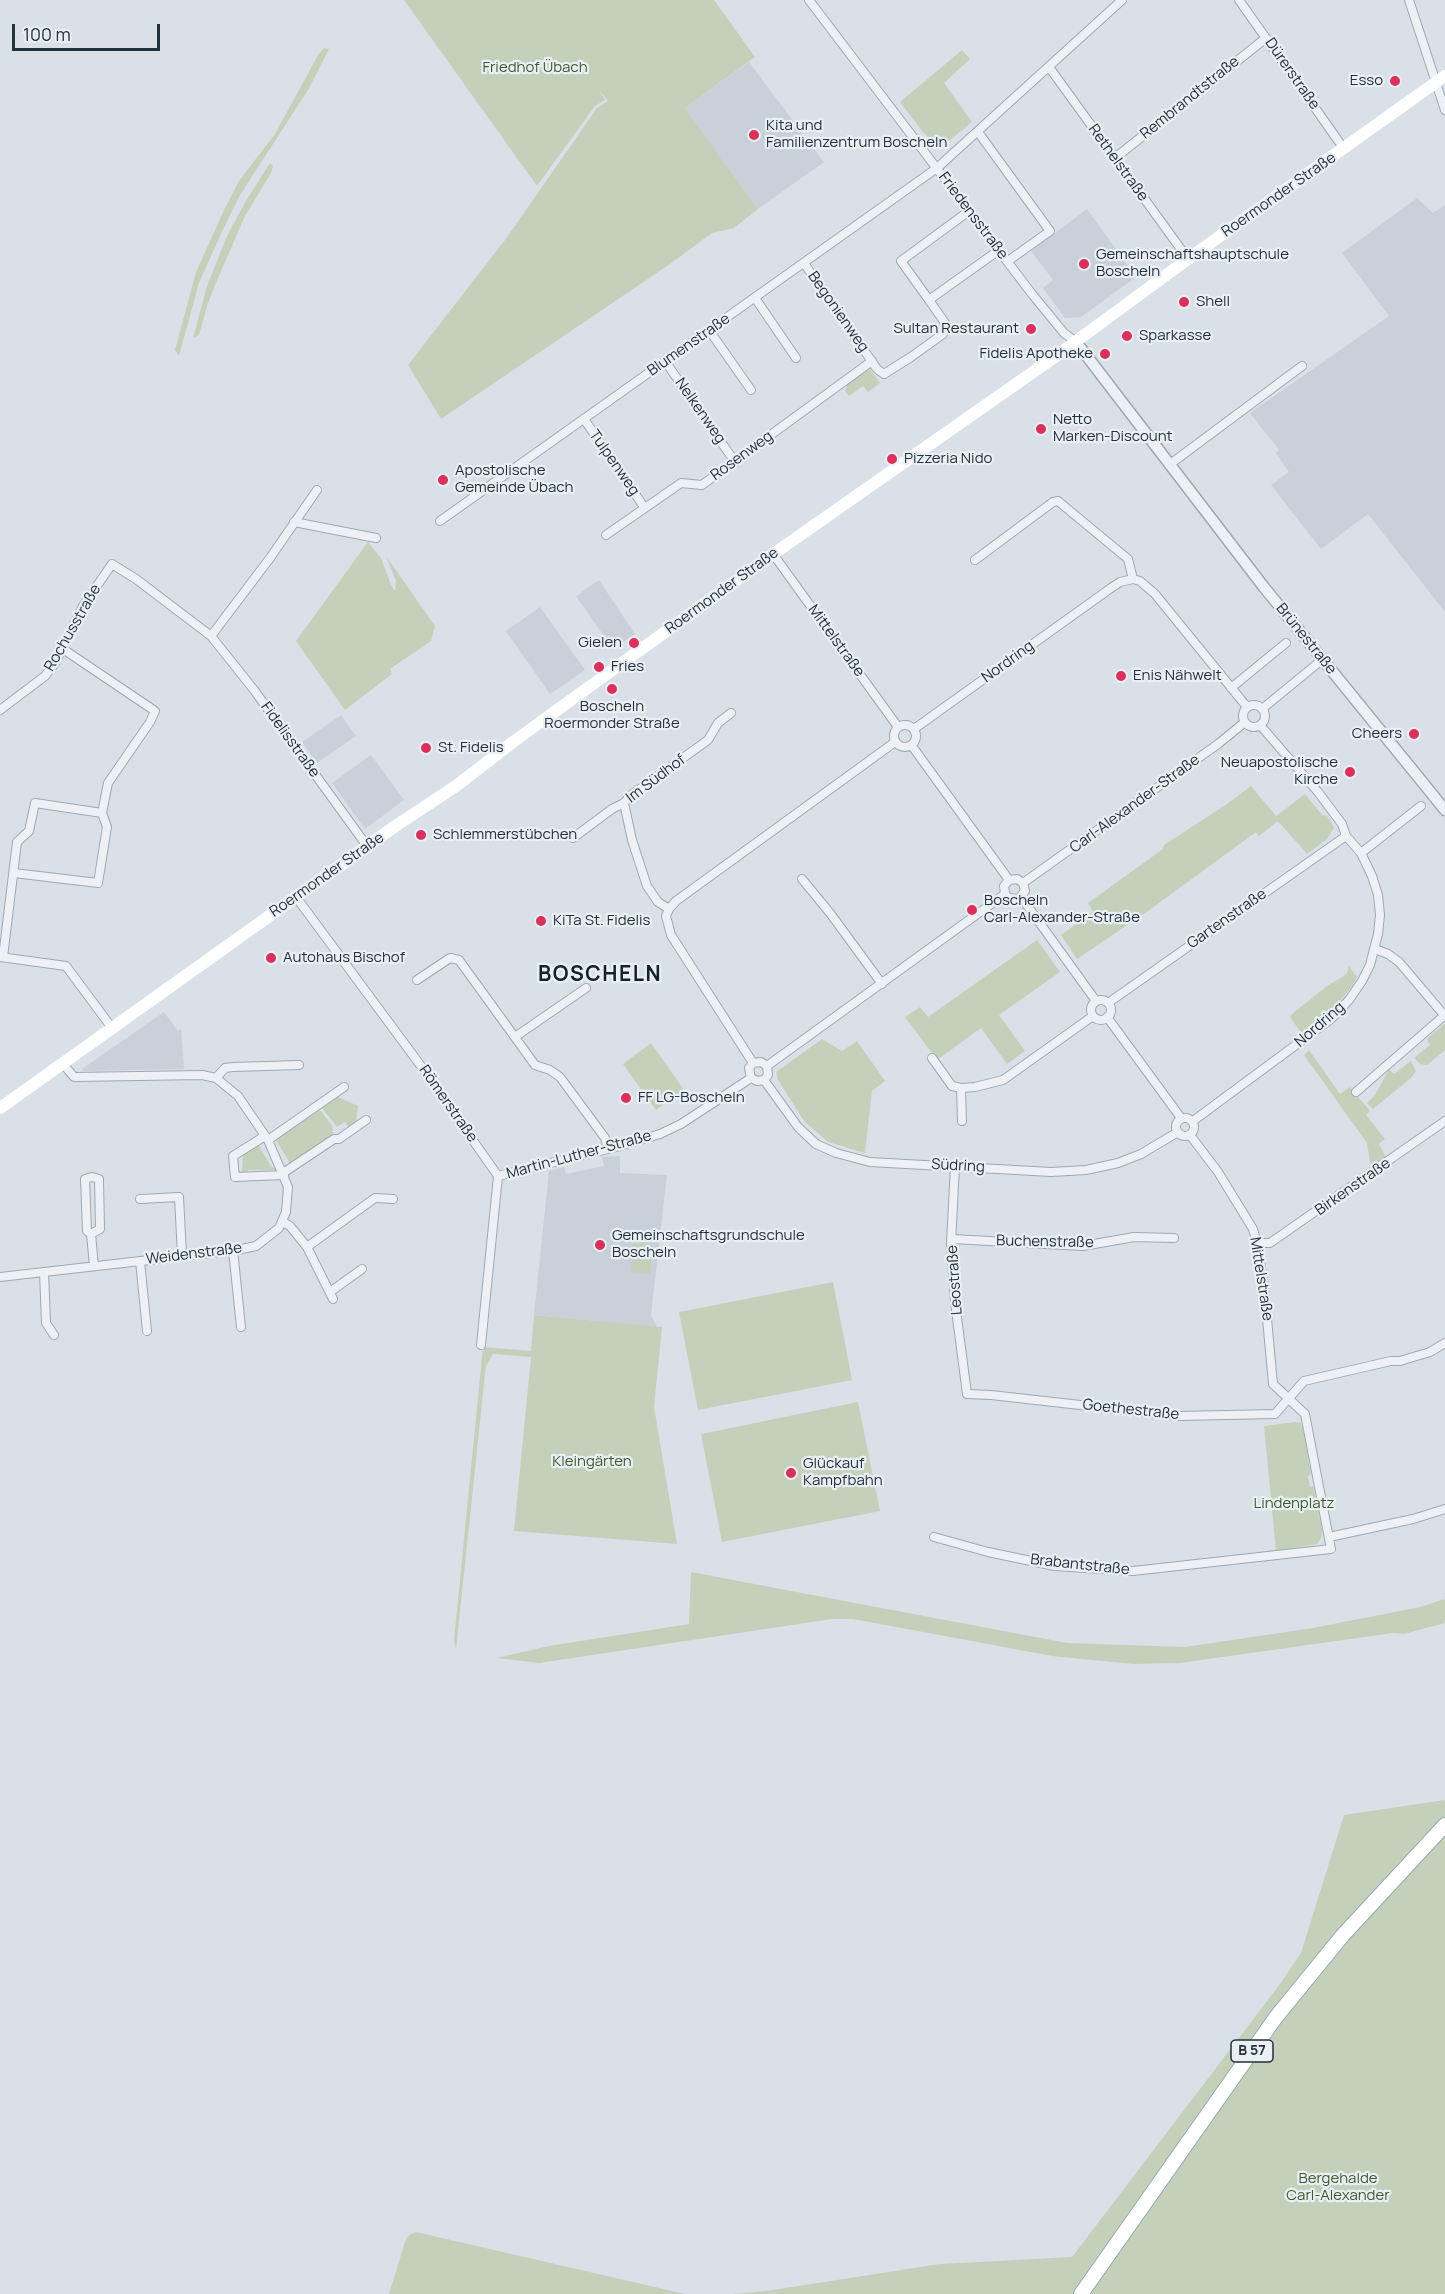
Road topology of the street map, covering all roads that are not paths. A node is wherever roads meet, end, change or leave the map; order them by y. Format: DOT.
graph roads {
  1 [pos="809,0"];
  2 [pos="1122,0"];
  3 [pos="1239,0"];
  4 [pos="1409,0"];
  5 [pos="1266,38"];
  6 [pos="1049,68"];
  7 [pos="1441,79"];
  8 [pos="1445,110"];
  9 [pos="978,132"];
  10 [pos="1344,149"];
  11 [pos="1114,158"];
  12 [pos="937,168"];
  13 [pos="969,211"];
  14 [pos="999,250"];
  15 [pos="1188,259"];
  16 [pos="1008,261"];
  17 [pos="804,263"];
  18 [pos="755,298"];
  19 [pos="929,300"];
  20 [pos="710,330"];
  21 [pos="1076,342"];
  22 [pos="796,358"];
  23 [pos="665,361"];
  24 [pos="872,362"];
  25 [pos="1302,366"];
  26 [pos="751,390"];
  27 [pos="584,419"];
  28 [pos="735,462"];
  29 [pos="1169,465"];
  30 [pos="317,490"];
  31 [pos="644,507"];
  32 [pos="440,521"];
  33 [pos="294,522"];
  34 [pos="606,535"];
  35 [pos="376,538"];
  36 [pos="773,554"];
  37 [pos="975,560"];
  38 [pos="112,564"];
  39 [pos="1133,579"];
  40 [pos="211,636"];
  41 [pos="1286,643"];
  42 [pos="63,649"];
  43 [pos="1323,659"];
  44 [pos="1231,688"];
  45 [pos="1247,708"];
  46 [pos="1262,709"];
  47 [pos="0,710"];
  48 [pos="731,713"];
  49 [pos="1245,722"];
  50 [pos="1260,725"];
  51 [pos="898,727"];
  52 [pos="914,729"];
  53 [pos="895,742"];
  54 [pos="912,746"];
  55 [pos="624,803"];
  56 [pos="1421,807"];
  57 [pos="1445,810"];
  58 [pos="102,813"];
  59 [pos="1346,836"];
  60 [pos="573,838"];
  61 [pos="367,846"];
  62 [pos="1361,853"];
  63 [pos="14,873"];
  64 [pos="802,879"];
  65 [pos="1009,880"];
  66 [pos="1023,883"];
  67 [pos="1005,894"];
  68 [pos="296,897"];
  69 [pos="1021,897"];
  70 [pos="669,909"];
  71 [pos="1375,949"];
  72 [pos="2,957"];
  73 [pos="417,980"];
  74 [pos="882,984"];
  75 [pos="586,988"];
  76 [pos="1096,1001"];
  77 [pos="1108,1003"];
  78 [pos="1445,1015"];
  79 [pos="1093,1016"];
  80 [pos="1107,1017"];
  81 [pos="112,1028"];
  82 [pos="515,1037"];
  83 [pos="932,1058"];
  84 [pos="753,1063"];
  85 [pos="63,1064"];
  86 [pos="299,1065"];
  87 [pos="767,1066"];
  88 [pos="216,1078"];
  89 [pos="751,1078"];
  90 [pos="764,1080"];
  91 [pos="344,1087"];
  92 [pos="961,1088"];
  93 [pos="1356,1092"];
  94 [pos="0,1108"];
  95 [pos="1181,1118"];
  96 [pos="366,1120"];
  97 [pos="962,1121"];
  98 [pos="1193,1121"];
  99 [pos="1445,1121"];
  100 [pos="1178,1132"];
  101 [pos="1190,1135"];
  102 [pos="267,1138"];
  103 [pos="609,1149"];
  104 [pos="955,1166"];
  105 [pos="284,1174"];
  106 [pos="498,1176"];
  107 [pos="141,1199"];
  108 [pos="393,1199"];
  109 [pos="283,1222"];
  110 [pos="91,1234"];
  111 [pos="1174,1238"];
  112 [pos="952,1239"];
  113 [pos="1257,1244"];
  114 [pos="307,1247"];
  115 [pos="233,1250"];
  116 [pos="182,1255"];
  117 [pos="140,1260"];
  118 [pos="94,1266"];
  119 [pos="362,1269"];
  120 [pos="44,1272"];
  121 [pos="0,1277"];
  122 [pos="241,1327"];
  123 [pos="147,1331"];
  124 [pos="54,1335"];
  125 [pos="1445,1343"];
  126 [pos="481,1345"];
  127 [pos="967,1394"];
  128 [pos="1289,1400"];
  129 [pos="1445,1509"];
  130 [pos="934,1537"];
  131 [pos="1329,1537"];
  132 [pos="1445,1825"];
  133 [pos="1081,2294"];
  1 -- 12 [label="street, Friedensstraße"];
  2 -- 6 [label="street, Blumenstraße"];
  3 -- 5 [label="street, Dürerstraße"];
  4 -- 7 [label="street"];
  5 -- 10 [label="street, Dürerstraße"];
  5 -- 11 [label="street, Rembrandtstraße"];
  6 -- 9 [label="street, Blumenstraße"];
  6 -- 11 [label="street, Rethelstraße"];
  7 -- 8 [label="street"];
  7 -- 10 [label="main road, Roermonder Straße"];
  9 -- 12 [label="street, Blumenstraße"];
  9 -- 16 [label="street"];
  10 -- 15 [label="main road, Roermonder Straße"];
  11 -- 15 [label="street, Rethelstraße"];
  12 -- 13 [label="street, Friedensstraße"];
  12 -- 17 [label="street, Blumenstraße"];
  13 -- 14 [label="street, Friedensstraße"];
  13 -- 19 [label="street"];
  14 -- 16 [label="street, Friedensstraße"];
  14 -- 19 [label="street"];
  15 -- 21 [label="main road, Roermonder Straße"];
  16 -- 21 [label="street, Friedensstraße"];
  17 -- 18 [label="street, Blumenstraße"];
  17 -- 24 [label="street, Begonienweg"];
  18 -- 20 [label="street, Blumenstraße"];
  18 -- 22 [label="street"];
  19 -- 24 [label="street"];
  20 -- 23 [label="street, Blumenstraße"];
  20 -- 26 [label="street"];
  21 -- 29 [label="street, Brünestraße"];
  21 -- 36 [label="main road, Roermonder Straße"];
  23 -- 27 [label="street, Blumenstraße"];
  23 -- 28 [label="street, Nelkenweg"];
  24 -- 28 [label="street, Rosenweg"];
  25 -- 29 [label="street"];
  27 -- 31 [label="street, Tulpenweg"];
  27 -- 32 [label="street, Blumenstraße"];
  28 -- 31 [label="street, Rosenweg"];
  29 -- 43 [label="street, Brünestraße"];
  30 -- 33 [label="street"];
  31 -- 34 [label="street, Rosenweg"];
  33 -- 35 [label="street"];
  33 -- 40 [label="street"];
  36 -- 51 [label="street, Mittelstraße"];
  36 -- 61 [label="main road, Roermonder Straße"];
  37 -- 39 [label="street"];
  38 -- 40 [label="street, Fidelisstraße"];
  38 -- 42 [label="street, Rochusstraße"];
  39 -- 44 [label="street"];
  39 -- 52 [label="street, Nordring"];
  40 -- 61 [label="street, Fidelisstraße"];
  41 -- 44 [label="street"];
  42 -- 47 [label="street, Rochusstraße"];
  42 -- 58 [label="street"];
  43 -- 46 [label="street"];
  43 -- 57 [label="street, Brünestraße"];
  44 -- 45 [label="street"];
  45 -- 46 [label="street"];
  45 -- 49 [label="street"];
  46 -- 50 [label="street"];
  48 -- 55 [label="street, Im Südhof"];
  49 -- 50 [label="street"];
  49 -- 66 [label="street, Carl-Alexander-Straße"];
  50 -- 59 [label="street, Nordring"];
  51 -- 52 [label="street"];
  51 -- 53 [label="street"];
  52 -- 54 [label="street"];
  53 -- 54 [label="street"];
  53 -- 70 [label="street"];
  54 -- 65 [label="street"];
  55 -- 60 [label="street, Im Südhof"];
  55 -- 70 [label="street"];
  56 -- 62 [label="street"];
  58 -- 63 [label="street"];
  58 -- 63 [label="street"];
  59 -- 62 [label="street, Nordring"];
  59 -- 77 [label="street, Gartenstraße"];
  61 -- 68 [label="main road, Roermonder Straße"];
  62 -- 71 [label="street, Nordring"];
  63 -- 72 [label="street"];
  64 -- 74 [label="street"];
  65 -- 66 [label="street"];
  65 -- 67 [label="street"];
  66 -- 69 [label="street"];
  67 -- 69 [label="street"];
  67 -- 74 [label="street"];
  68 -- 81 [label="main road, Roermonder Straße"];
  68 -- 106 [label="street, Römerstraße"];
  69 -- 76 [label="street"];
  70 -- 84 [label="street"];
  71 -- 78 [label="street"];
  71 -- 98 [label="street, Nordring"];
  72 -- 81 [label="street"];
  73 -- 82 [label="street"];
  74 -- 87 [label="street"];
  75 -- 82 [label="street"];
  76 -- 77 [label="street"];
  76 -- 79 [label="street"];
  77 -- 80 [label="street"];
  78 -- 93 [label="street"];
  79 -- 80 [label="street"];
  79 -- 92 [label="street"];
  80 -- 95 [label="street"];
  81 -- 85 [label="main road, Roermonder Straße"];
  82 -- 103 [label="street"];
  83 -- 92 [label="street"];
  84 -- 87 [label="street"];
  84 -- 89 [label="street"];
  85 -- 88 [label="street"];
  85 -- 94 [label="main road, Roermonder Straße"];
  86 -- 88 [label="street"];
  87 -- 90 [label="street"];
  88 -- 102 [label="street"];
  89 -- 90 [label="street"];
  89 -- 103 [label="street, Martin-Luther-Straße"];
  90 -- 104 [label="street, Südring"];
  91 -- 102 [label="street"];
  92 -- 97 [label="street"];
  95 -- 98 [label="street"];
  95 -- 100 [label="street"];
  96 -- 105 [label="street"];
  98 -- 101 [label="street"];
  99 -- 113 [label="street, Birkenstraße"];
  100 -- 101 [label="street"];
  100 -- 104 [label="street, Südring"];
  101 -- 113 [label="street, Mittelstraße"];
  102 -- 105 [label="street"];
  102 -- 105 [label="street"];
  103 -- 106 [label="street, Martin-Luther-Straße"];
  104 -- 112 [label="street, Leostraße"];
  105 -- 109 [label="street"];
  106 -- 126 [label="street"];
  107 -- 116 [label="street"];
  108 -- 114 [label="street"];
  109 -- 114 [label="street"];
  109 -- 115 [label="street, Weidenstraße"];
  110 -- 110 [label="street"];
  110 -- 118 [label="street"];
  111 -- 112 [label="street, Buchenstraße"];
  112 -- 127 [label="street, Leostraße"];
  113 -- 128 [label="street, Mittelstraße"];
  114 -- 119 [label="street"];
  115 -- 116 [label="street, Weidenstraße"];
  115 -- 122 [label="street"];
  116 -- 117 [label="street, Weidenstraße"];
  117 -- 118 [label="street, Weidenstraße"];
  117 -- 123 [label="street"];
  118 -- 120 [label="street, Weidenstraße"];
  120 -- 121 [label="street, Weidenstraße"];
  120 -- 124 [label="street"];
  125 -- 128 [label="street, Goethestraße"];
  127 -- 128 [label="street, Goethestraße"];
  128 -- 131 [label="street"];
  129 -- 131 [label="street"];
  130 -- 131 [label="street, Brabantstraße"];
  132 -- 133 [label="main road, B 57"];
}
